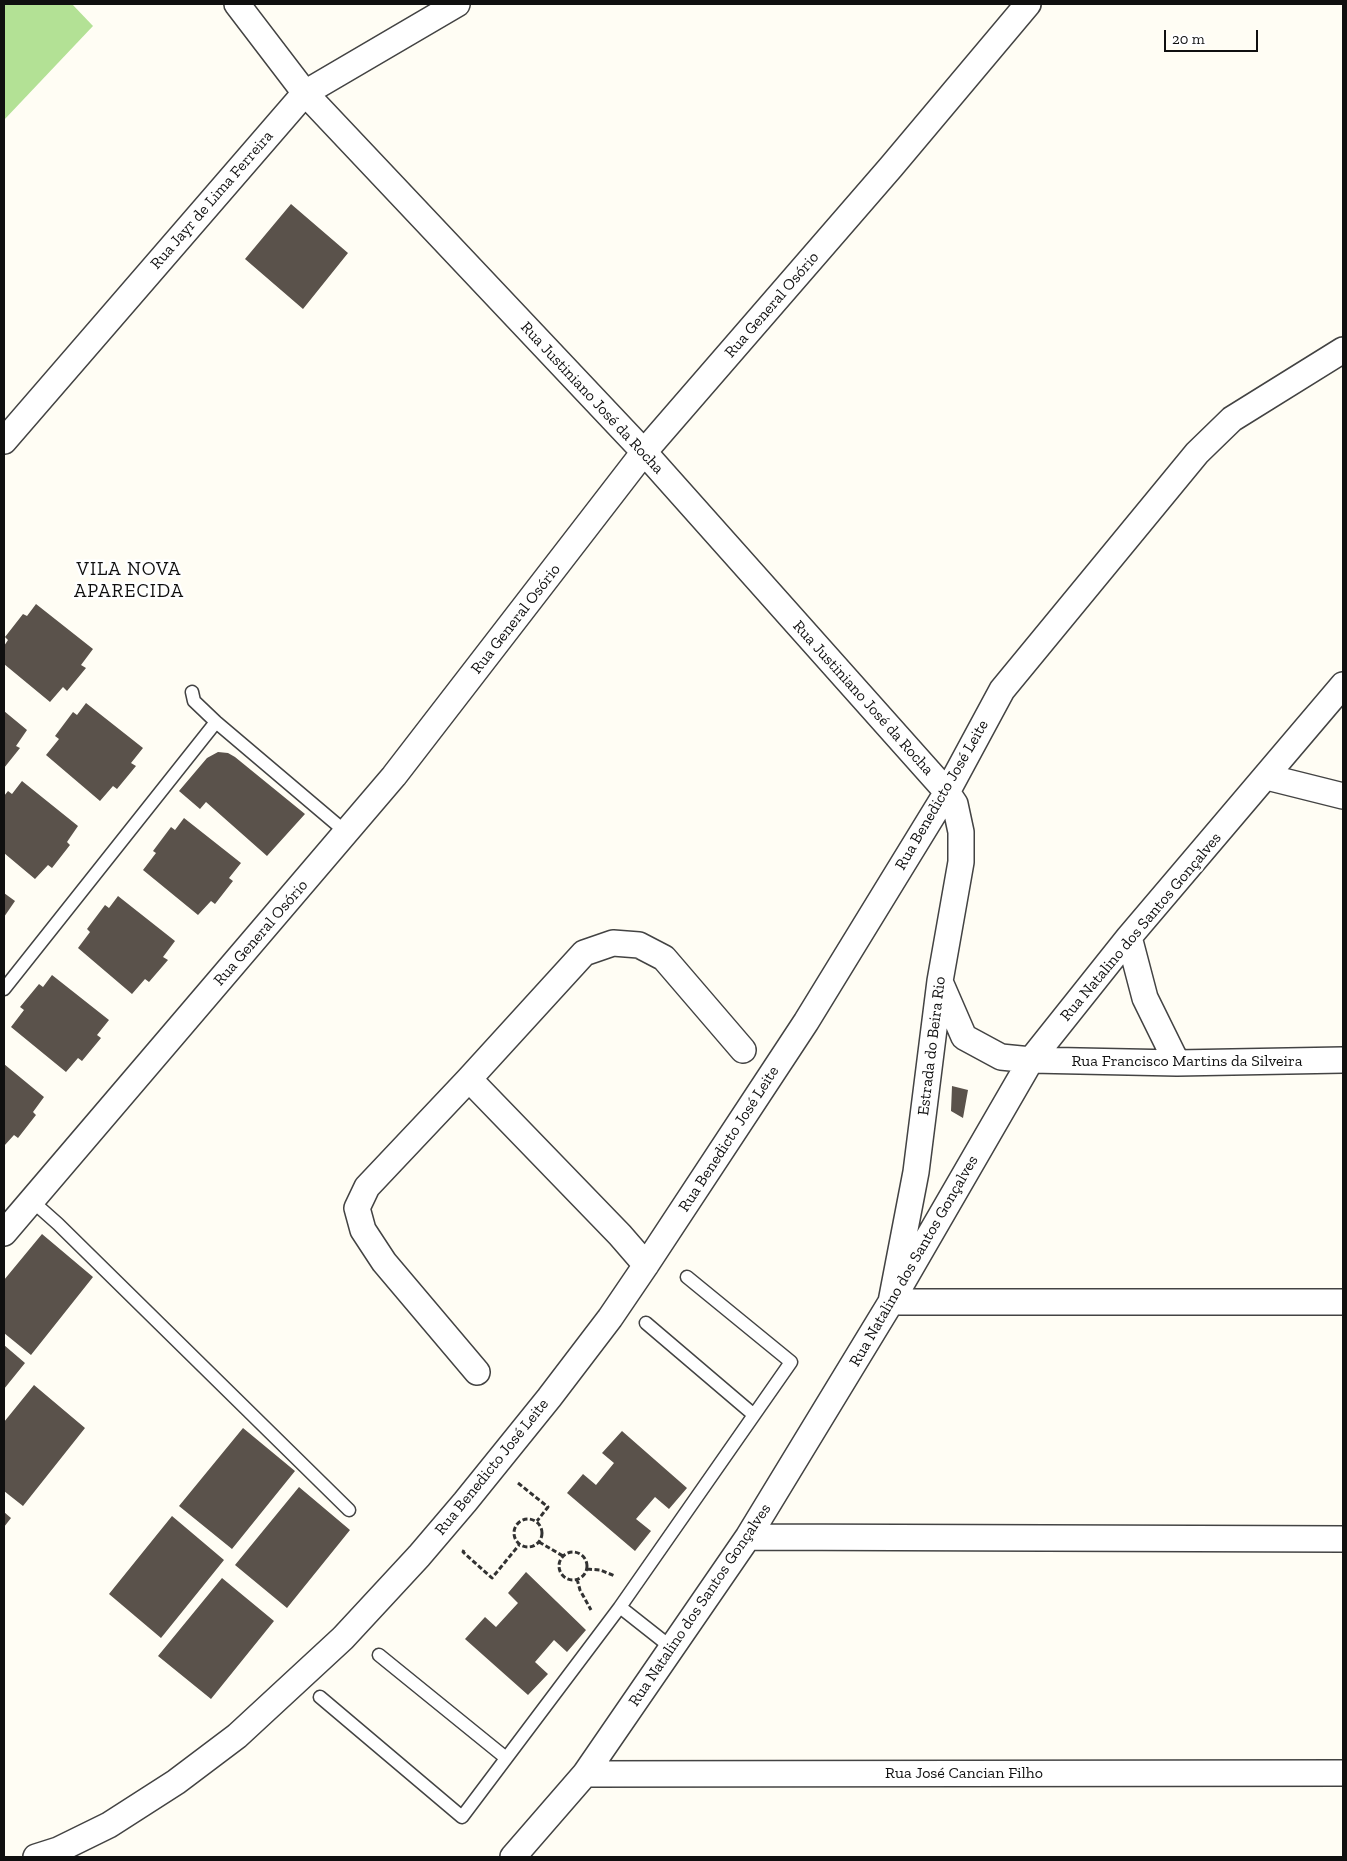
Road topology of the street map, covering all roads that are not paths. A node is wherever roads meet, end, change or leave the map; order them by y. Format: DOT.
graph roads {
  1 [pos="237,4"];
  2 [pos="457,4"];
  3 [pos="1028,4"];
  4 [pos="305,93"];
  5 [pos="1343,350"];
  6 [pos="4,441"];
  7 [pos="644,452"];
  8 [pos="1343,685"];
  9 [pos="192,692"];
  10 [pos="216,722"];
  11 [pos="1267,777"];
  12 [pos="947,792"];
  13 [pos="1343,796"];
  14 [pos="347,833"];
  15 [pos="1129,937"];
  16 [pos="940,981"];
  17 [pos="4,989"];
  18 [pos="964,1036"];
  19 [pos="743,1050"];
  20 [pos="931,1060"];
  21 [pos="1031,1060"];
  22 [pos="1343,1060"];
  23 [pos="1177,1063"];
  24 [pos="469,1079"];
  25 [pos="31,1200"];
  26 [pos="4,1233"];
  27 [pos="646,1265"];
  28 [pos="687,1277"];
  29 [pos="891,1302"];
  30 [pos="1343,1302"];
  31 [pos="646,1323"];
  32 [pos="476,1372"];
  33 [pos="754,1415"];
  34 [pos="350,1510"];
  35 [pos="748,1538"];
  36 [pos="1343,1539"];
  37 [pos="620,1607"];
  38 [pos="672,1648"];
  39 [pos="379,1655"];
  40 [pos="320,1697"];
  41 [pos="506,1758"];
  42 [pos="1343,1773"];
  43 [pos="585,1774"];
  44 [pos="36,1857"];
  45 [pos="513,1857"];
  1 -- 4 [label="street, Rua Justiniano José da Rocha"];
  2 -- 4 [label="street, Rua Jayr de Lima Ferreira"];
  3 -- 7 [label="street, Rua General Osório"];
  4 -- 6 [label="street, Rua Jayr de Lima Ferreira"];
  4 -- 7 [label="street, Rua Justiniano José da Rocha"];
  5 -- 12 [label="street, Rua Benedicto José Leite"];
  7 -- 12 [label="street, Rua Justiniano José da Rocha"];
  7 -- 14 [label="street, Rua General Osório"];
  8 -- 11 [label="street, Rua Natalino dos Santos Gonçalves"];
  9 -- 10 [label="lane"];
  10 -- 14 [label="lane"];
  10 -- 17 [label="lane"];
  11 -- 13 [label="street"];
  11 -- 15 [label="street, Rua Natalino dos Santos Gonçalves"];
  12 -- 16 [label="street, Estrada do Beira Rio"];
  12 -- 27 [label="street, Rua Benedicto José Leite"];
  14 -- 25 [label="street, Rua General Osório"];
  15 -- 21 [label="street, Rua Natalino dos Santos Gonçalves"];
  15 -- 23 [label="street"];
  16 -- 18 [label="street"];
  16 -- 20 [label="street, Estrada do Beira Rio"];
  18 -- 20 [label="street"];
  18 -- 21 [label="street, Rua Francisco Martins da Silveira"];
  19 -- 24 [label="street"];
  20 -- 29 [label="street, Estrada do Beira Rio"];
  21 -- 23 [label="street, Rua Francisco Martins da Silveira"];
  21 -- 29 [label="street, Rua Natalino dos Santos Gonçalves"];
  22 -- 23 [label="street, Rua Francisco Martins da Silveira"];
  24 -- 27 [label="street"];
  24 -- 32 [label="street"];
  25 -- 26 [label="street, Rua General Osório"];
  25 -- 34 [label="lane"];
  27 -- 44 [label="street, Rua Benedicto José Leite"];
  28 -- 33 [label="lane"];
  29 -- 30 [label="street"];
  29 -- 35 [label="street, Rua Natalino dos Santos Gonçalves"];
  31 -- 33 [label="lane"];
  33 -- 37 [label="lane"];
  35 -- 36 [label="street"];
  35 -- 38 [label="street, Rua Natalino dos Santos Gonçalves"];
  37 -- 38 [label="lane"];
  37 -- 41 [label="lane"];
  38 -- 43 [label="street, Rua Natalino dos Santos Gonçalves"];
  39 -- 41 [label="lane"];
  40 -- 41 [label="lane"];
  42 -- 43 [label="street, Rua José Cancian Filho"];
  43 -- 45 [label="street, Rua Natalino dos Santos Gonçalves"];
}
